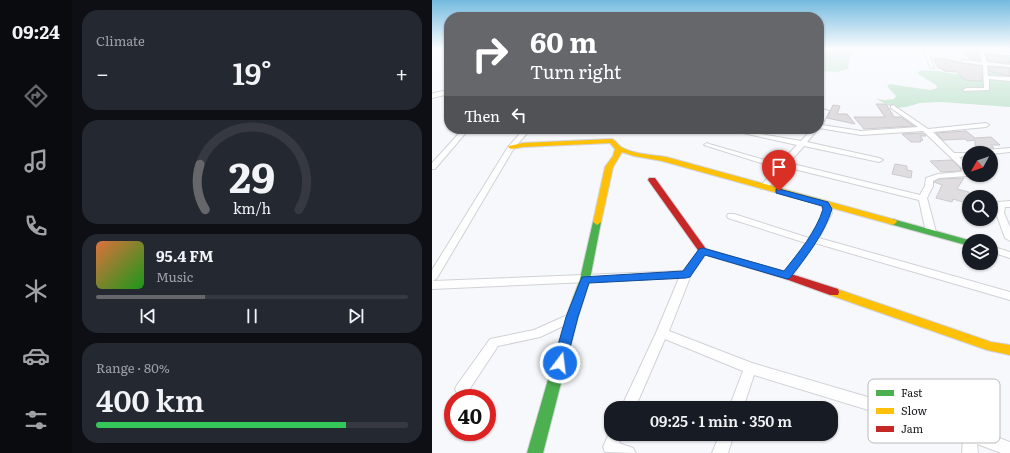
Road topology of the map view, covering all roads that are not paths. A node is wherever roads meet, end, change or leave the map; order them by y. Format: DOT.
graph roads {
  1 [pos="987,70"];
  2 [pos="986,77"];
  3 [pos="1010,79"];
  4 [pos="966,90"];
  5 [pos="444,93"];
  6 [pos="432,96"];
  7 [pos="893,107"];
  8 [pos="986,125"];
  9 [pos="824,126"];
  10 [pos="926,130"];
  11 [pos="462,134"];
  12 [pos="523,134"];
  13 [pos="755,134"];
  14 [pos="810,134"];
  15 [pos="801,143"];
  16 [pos="707,146"];
  17 [pos="511,147"];
  18 [pos="619,149"];
  19 [pos="1010,150"];
  20 [pos="998,151"];
  21 [pos="962,154"];
  22 [pos="954,155"];
  23 [pos="879,160"];
  24 [pos="782,165"];
  25 [pos="432,167"];
  26 [pos="652,180"];
  27 [pos="764,187"];
  28 [pos="923,198"];
  29 [pos="825,204"];
  30 [pos="1010,204"];
  31 [pos="731,216"];
  32 [pos="931,232"];
  33 [pos="1010,237"];
  34 [pos="812,240"];
  35 [pos="962,241"];
  36 [pos="703,251"];
  37 [pos="998,252"];
  38 [pos="1010,255"];
  39 [pos="686,274"];
  40 [pos="787,276"];
  41 [pos="432,278"];
  42 [pos="585,279"];
  43 [pos="432,285"];
  44 [pos="1010,296"];
  45 [pos="572,317"];
  46 [pos="662,333"];
  47 [pos="1010,350"];
  48 [pos="750,368"];
  49 [pos="462,389"];
  50 [pos="631,401"];
  51 [pos="738,401"];
  52 [pos="868,403"];
  53 [pos="724,441"];
  54 [pos="996,443"];
  55 [pos="610,445"];
  56 [pos="1010,448"];
  57 [pos="535,453"];
  58 [pos="628,453"];
  59 [pos="720,453"];
  1 -- 2 [label="street"];
  2 -- 3 [label="street"];
  2 -- 4 [label="street"];
  5 -- 6 [label="street"];
  7 -- 10 [label="street"];
  8 -- 10 [label="street"];
  9 -- 10 [label="street"];
  10 -- 22 [label="street"];
  11 -- 25 [label="street"];
  12 -- 17 [label="street"];
  13 -- 15 [label="street"];
  14 -- 15 [label="street"];
  15 -- 23 [label="street"];
  15 -- 24 [label="street"];
  16 -- 24 [label="street"];
  17 -- 18 [label="street"];
  17 -- 41 [label="street"];
  18 -- 27 [label="street"];
  18 -- 42 [label="street"];
  19 -- 20 [label="street"];
  21 -- 22 [label="street"];
  22 -- 28 [label="street"];
  24 -- 27 [label="street"];
  24 -- 28 [label="street"];
  26 -- 36 [label="street"];
  27 -- 29 [label="street"];
  28 -- 32 [label="street"];
  29 -- 32 [label="street"];
  29 -- 34 [label="street"];
  30 -- 33 [label="street"];
  31 -- 34 [label="street"];
  32 -- 35 [label="street"];
  34 -- 40 [label="street"];
  34 -- 44 [label="street"];
  36 -- 39 [label="street"];
  36 -- 40 [label="street"];
  37 -- 38 [label="street"];
  39 -- 42 [label="street"];
  39 -- 46 [label="street"];
  40 -- 47 [label="street"];
  42 -- 43 [label="street"];
  42 -- 45 [label="street"];
  45 -- 49 [label="street"];
  45 -- 57 [label="street"];
  46 -- 48 [label="street"];
  46 -- 50 [label="street"];
  48 -- 51 [label="street"];
  48 -- 52 [label="street"];
  53 -- 59 [label="street"];
  54 -- 56 [label="street"];
  55 -- 58 [label="street"];
}
